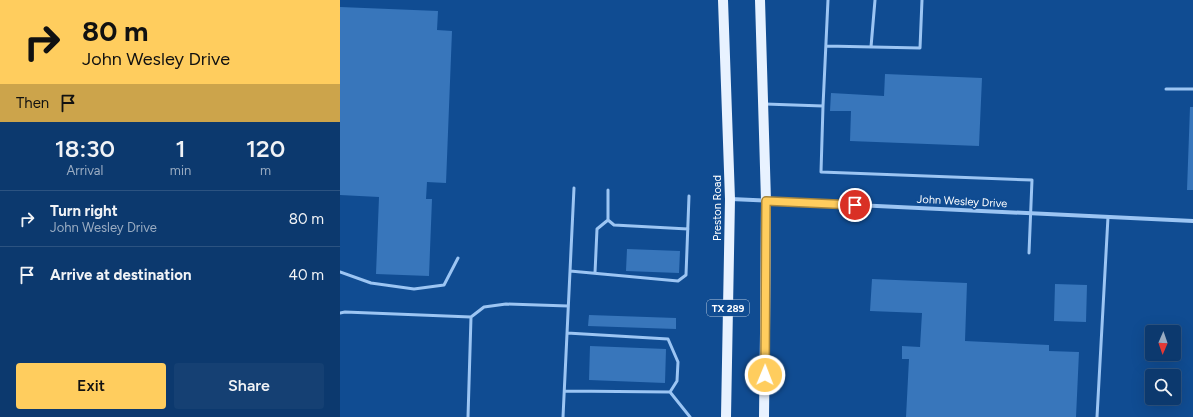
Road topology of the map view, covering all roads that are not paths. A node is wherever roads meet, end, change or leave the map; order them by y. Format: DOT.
graph roads {
  1 [pos="723,0"];
  2 [pos="760,0"];
  3 [pos="828,0"];
  4 [pos="875,0"];
  5 [pos="922,0"];
  6 [pos="826,46"];
  7 [pos="871,47"];
  8 [pos="1166,89"];
  9 [pos="1193,89"];
  10 [pos="763,104"];
  11 [pos="823,106"];
  12 [pos="574,188"];
  13 [pos="608,190"];
  14 [pos="689,196"];
  15 [pos="730,199"];
  16 [pos="766,201"];
  17 [pos="1030,213"];
  18 [pos="1108,217"];
  19 [pos="608,220"];
  20 [pos="1193,221"];
  21 [pos="688,229"];
  22 [pos="1029,253"];
  23 [pos="458,258"];
  24 [pos="570,271"];
  25 [pos="340,272"];
  26 [pos="595,273"];
  27 [pos="568,306"];
  28 [pos="340,313"];
  29 [pos="471,317"];
  30 [pos="567,333"];
  31 [pos="564,391"];
  32 [pos="670,392"];
  33 [pos="468,417"];
  34 [pos="563,417"];
  35 [pos="690,417"];
  36 [pos="726,417"];
  37 [pos="764,417"];
  38 [pos="1097,417"];
  1 -- 15 [label="main road, Preston Road / TX 289"];
  2 -- 10 [label="main road"];
  3 -- 6 [label="lane"];
  4 -- 7 [label="lane"];
  5 -- 7 [label="lane"];
  6 -- 7 [label="lane"];
  6 -- 11 [label="lane"];
  8 -- 9 [label="lane"];
  10 -- 11 [label="lane"];
  10 -- 16 [label="main road"];
  11 -- 17 [label="lane"];
  12 -- 24 [label="lane"];
  13 -- 19 [label="lane"];
  14 -- 21 [label="lane"];
  15 -- 16 [label="street, John Wesley Drive"];
  15 -- 36 [label="main road, Preston Road / TX 289"];
  16 -- 17 [label="street, John Wesley Drive"];
  16 -- 37 [label="main road"];
  17 -- 18 [label="street, John Wesley Drive"];
  17 -- 22 [label="lane"];
  18 -- 20 [label="street, John Wesley Drive"];
  18 -- 38 [label="lane"];
  19 -- 21 [label="lane"];
  19 -- 26 [label="lane"];
  21 -- 26 [label="lane"];
  23 -- 25 [label="lane"];
  24 -- 26 [label="lane"];
  24 -- 27 [label="lane"];
  27 -- 29 [label="lane"];
  27 -- 30 [label="lane"];
  28 -- 29 [label="lane"];
  29 -- 33 [label="lane"];
  30 -- 31 [label="lane"];
  30 -- 32 [label="lane"];
  31 -- 32 [label="lane"];
  31 -- 34 [label="lane"];
  32 -- 35 [label="lane"];
}
